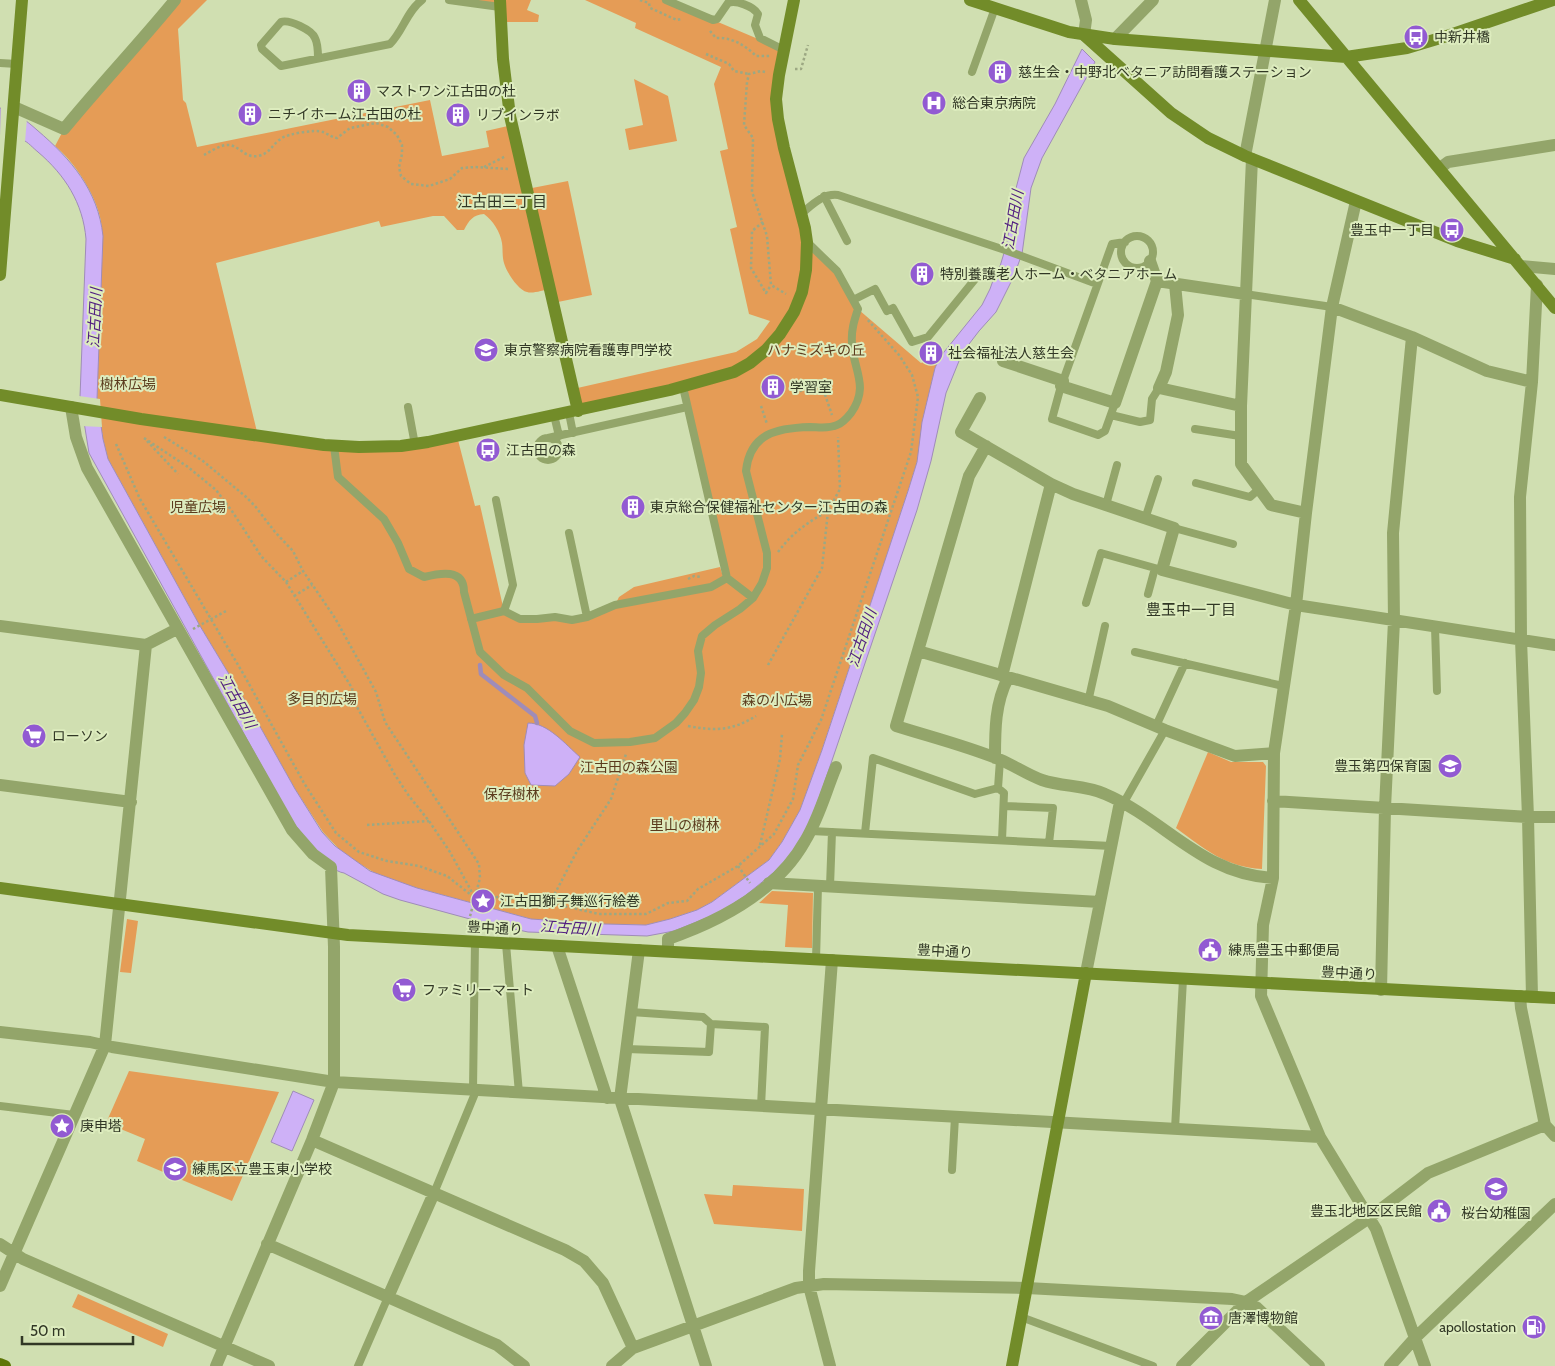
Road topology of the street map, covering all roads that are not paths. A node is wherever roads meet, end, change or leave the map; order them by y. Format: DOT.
graph roads {
  1 [pos="22,0"];
  2 [pos="175,0"];
  3 [pos="422,0"];
  4 [pos="449,0"];
  5 [pos="666,0"];
  6 [pos="794,0"];
  7 [pos="970,0"];
  8 [pos="1081,0"];
  9 [pos="1153,0"];
  10 [pos="1275,0"];
  11 [pos="1299,0"];
  12 [pos="1553,0"];
  13 [pos="500,4"];
  14 [pos="995,8"];
  15 [pos="1086,36"];
  16 [pos="1115,38"];
  17 [pos="784,50"];
  18 [pos="1265,52"];
  19 [pos="318,58"];
  20 [pos="1346,58"];
  21 [pos="0,63"];
  22 [pos="17,64"];
  23 [pos="972,72"];
  24 [pos="14,111"];
  25 [pos="1555,145"];
  26 [pos="1248,158"];
  27 [pos="1440,168"];
  28 [pos="824,196"];
  29 [pos="1356,201"];
  30 [pos="3,214"];
  31 [pos="801,214"];
  32 [pos="848,241"];
  33 [pos="808,242"];
  34 [pos="1125,242"];
  35 [pos="1150,261"];
  36 [pos="1518,262"];
  37 [pos="1555,269"];
  38 [pos="0,275"];
  39 [pos="976,278"];
  40 [pos="1157,281"];
  41 [pos="1098,284"];
  42 [pos="1175,284"];
  43 [pos="1537,285"];
  44 [pos="1245,294"];
  45 [pos="853,300"];
  46 [pos="1332,307"];
  47 [pos="1555,308"];
  48 [pos="1412,337"];
  49 [pos="1003,361"];
  50 [pos="1532,382"];
  51 [pos="1062,383"];
  52 [pos="683,387"];
  53 [pos="1159,388"];
  54 [pos="0,395"];
  55 [pos="980,398"];
  56 [pos="1241,406"];
  57 [pos="408,407"];
  58 [pos="687,407"];
  59 [pos="74,408"];
  60 [pos="1112,409"];
  61 [pos="573,412"];
  62 [pos="554,415"];
  63 [pos="1195,429"];
  64 [pos="573,433"];
  65 [pos="560,436"];
  66 [pos="1240,436"];
  67 [pos="548,438"];
  68 [pos="416,445"];
  69 [pos="334,446"];
  70 [pos="986,446"];
  71 [pos="1117,465"];
  72 [pos="1158,479"];
  73 [pos="1196,482"];
  74 [pos="1051,484"];
  75 [pos="1259,489"];
  76 [pos="496,500"];
  77 [pos="1106,505"];
  78 [pos="1306,513"];
  79 [pos="1145,518"];
  80 [pos="1174,528"];
  81 [pos="569,533"];
  82 [pos="1233,544"];
  83 [pos="1158,569"];
  84 [pos="726,578"];
  85 [pos="1148,594"];
  86 [pos="753,598"];
  87 [pos="1086,603"];
  88 [pos="1296,605"];
  89 [pos="504,611"];
  90 [pos="587,617"];
  91 [pos="471,619"];
  92 [pos="1394,621"];
  93 [pos="0,626"];
  94 [pos="1105,626"];
  95 [pos="1435,627"];
  96 [pos="179,632"];
  97 [pos="1521,640"];
  98 [pos="146,645"];
  99 [pos="1555,645"];
  100 [pos="918,651"];
  101 [pos="1135,652"];
  102 [pos="1185,663"];
  103 [pos="1005,677"];
  104 [pos="1283,686"];
  105 [pos="1437,691"];
  106 [pos="1088,702"];
  107 [pos="1160,728"];
  108 [pos="1274,754"];
  109 [pos="997,759"];
  110 [pos="836,766"];
  111 [pos="0,785"];
  112 [pos="998,788"];
  113 [pos="1273,800"];
  114 [pos="130,802"];
  115 [pos="1121,803"];
  116 [pos="1004,806"];
  117 [pos="1385,808"];
  118 [pos="1528,816"];
  119 [pos="1555,817"];
  120 [pos="811,830"];
  121 [pos="832,832"];
  122 [pos="865,833"];
  123 [pos="1002,840"];
  124 [pos="1049,843"];
  125 [pos="1111,846"];
  126 [pos="1273,878"];
  127 [pos="769,883"];
  128 [pos="824,886"];
  129 [pos="0,888"];
  130 [pos="1100,902"];
  131 [pos="120,904"];
  132 [pos="333,934"];
  133 [pos="475,942"];
  134 [pos="506,944"];
  135 [pos="557,946"];
  136 [pos="639,950"];
  137 [pos="668,951"];
  138 [pos="816,960"];
  139 [pos="832,960"];
  140 [pos="1086,973"];
  141 [pos="1183,979"];
  142 [pos="1260,984"];
  143 [pos="1381,990"];
  144 [pos="1526,997"];
  145 [pos="1555,998"];
  146 [pos="631,1012"];
  147 [pos="711,1024"];
  148 [pos="0,1032"];
  149 [pos="105,1045"];
  150 [pos="626,1049"];
  151 [pos="334,1082"];
  152 [pos="474,1090"];
  153 [pos="519,1093"];
  154 [pos="614,1098"];
  155 [pos="0,1106"];
  156 [pos="761,1106"];
  157 [pos="821,1110"];
  158 [pos="74,1114"];
  159 [pos="955,1118"];
  160 [pos="1058,1123"];
  161 [pos="1545,1125"];
  162 [pos="1175,1129"];
  163 [pos="1555,1136"];
  164 [pos="1320,1137"];
  165 [pos="312,1140"];
  166 [pos="952,1170"];
  167 [pos="434,1193"];
  168 [pos="1555,1204"];
  169 [pos="1369,1218"];
  170 [pos="0,1244"];
  171 [pos="268,1244"];
  172 [pos="14,1254"];
  173 [pos="0,1286"];
  174 [pos="809,1286"];
  175 [pos="1027,1288"];
  176 [pos="388,1297"];
  177 [pos="1246,1302"];
  178 [pos="1021,1317"];
  179 [pos="692,1326"];
  180 [pos="1415,1338"];
  181 [pos="224,1346"];
  182 [pos="633,1348"];
  183 [pos="0,1364"];
  184 [pos="5,1366"];
  185 [pos="216,1366"];
  186 [pos="269,1366"];
  187 [pos="358,1366"];
  188 [pos="524,1366"];
  189 [pos="612,1366"];
  190 [pos="706,1366"];
  191 [pos="830,1366"];
  192 [pos="1012,1366"];
  193 [pos="1152,1366"];
  194 [pos="1182,1366"];
  195 [pos="1319,1366"];
  196 [pos="1390,1366"];
  197 [pos="1425,1366"];
  1 -- 22 [label="street"];
  2 -- 24 [label="street"];
  3 -- 19 [label="lane"];
  4 -- 13 [label="lane"];
  5 -- 17 [label="lane"];
  6 -- 17 [label="street"];
  7 -- 14 [label="street"];
  8 -- 15 [label="street"];
  9 -- 16 [label="street"];
  10 -- 18 [label="street"];
  11 -- 20 [label="street"];
  12 -- 20 [label="street"];
  13 -- 61 [label="street"];
  14 -- 15 [label="street"];
  14 -- 23 [label="lane"];
  15 -- 16 [label="street"];
  15 -- 26 [label="street"];
  16 -- 18 [label="street"];
  17 -- 31 [label="street"];
  18 -- 20 [label="street"];
  18 -- 26 [label="street"];
  19 -- 19 [label="lane"];
  20 -- 27 [label="street"];
  21 -- 22 [label="lane"];
  22 -- 24 [label="street"];
  24 -- 30 [label="street"];
  25 -- 27 [label="street"];
  26 -- 29 [label="street"];
  26 -- 44 [label="street"];
  27 -- 36 [label="street"];
  28 -- 31 [label="lane"];
  28 -- 32 [label="lane"];
  28 -- 41 [label="lane"];
  29 -- 36 [label="street"];
  29 -- 46 [label="street"];
  30 -- 38 [label="street"];
  31 -- 33 [label="street"];
  33 -- 45 [label="lane"];
  33 -- 52 [label="street"];
  34 -- 35 [label="lane"];
  34 -- 35 [label="lane"];
  34 -- 41 [label="lane"];
  35 -- 40 [label="street"];
  36 -- 37 [label="street"];
  36 -- 43 [label="street"];
  39 -- 45 [label="lane"];
  40 -- 42 [label="street"];
  40 -- 60 [label="street"];
  41 -- 51 [label="lane"];
  42 -- 44 [label="street"];
  42 -- 53 [label="street"];
  43 -- 47 [label="street"];
  43 -- 50 [label="street"];
  44 -- 46 [label="lane"];
  44 -- 56 [label="street"];
  45 -- 86 [label="lane"];
  46 -- 48 [label="street"];
  46 -- 78 [label="street"];
  48 -- 50 [label="street"];
  48 -- 92 [label="street"];
  49 -- 51 [label="street"];
  50 -- 97 [label="street"];
  51 -- 60 [label="street"];
  51 -- 60 [label="lane"];
  52 -- 58 [label="lane"];
  52 -- 61 [label="street"];
  53 -- 56 [label="street"];
  53 -- 60 [label="lane"];
  54 -- 59 [label="street"];
  55 -- 70 [label="street"];
  56 -- 66 [label="street"];
  57 -- 68 [label="lane"];
  58 -- 64 [label="lane"];
  58 -- 84 [label="lane"];
  59 -- 69 [label="street"];
  59 -- 96 [label="street"];
  61 -- 62 [label="street"];
  61 -- 64 [label="lane"];
  62 -- 65 [label="lane"];
  62 -- 68 [label="street"];
  63 -- 66 [label="lane"];
  64 -- 65 [label="lane"];
  65 -- 67 [label="lane"];
  66 -- 75 [label="street"];
  68 -- 69 [label="street"];
  69 -- 91 [label="lane"];
  70 -- 74 [label="street"];
  70 -- 100 [label="street"];
  71 -- 77 [label="lane"];
  72 -- 79 [label="lane"];
  73 -- 75 [label="lane"];
  74 -- 77 [label="street"];
  74 -- 103 [label="street"];
  75 -- 78 [label="street"];
  76 -- 89 [label="lane"];
  77 -- 79 [label="street"];
  78 -- 88 [label="street"];
  79 -- 80 [label="street"];
  80 -- 82 [label="lane"];
  80 -- 83 [label="street"];
  81 -- 90 [label="lane"];
  83 -- 85 [label="lane"];
  83 -- 87 [label="lane"];
  83 -- 88 [label="street"];
  84 -- 86 [label="lane"];
  84 -- 90 [label="lane"];
  86 -- 91 [label="lane"];
  88 -- 92 [label="street"];
  88 -- 104 [label="street"];
  89 -- 90 [label="lane"];
  89 -- 91 [label="lane"];
  92 -- 95 [label="street"];
  92 -- 117 [label="street"];
  93 -- 98 [label="street"];
  94 -- 106 [label="lane"];
  95 -- 97 [label="street"];
  95 -- 105 [label="lane"];
  96 -- 98 [label="street"];
  96 -- 132 [label="street"];
  97 -- 99 [label="street"];
  97 -- 118 [label="street"];
  98 -- 114 [label="street"];
  100 -- 103 [label="street"];
  100 -- 109 [label="street"];
  101 -- 102 [label="lane"];
  102 -- 104 [label="lane"];
  102 -- 107 [label="lane"];
  103 -- 106 [label="street"];
  103 -- 109 [label="street"];
  104 -- 108 [label="street"];
  106 -- 107 [label="street"];
  107 -- 108 [label="street"];
  107 -- 115 [label="lane"];
  108 -- 113 [label="street"];
  109 -- 112 [label="lane"];
  109 -- 115 [label="street"];
  110 -- 120 [label="street"];
  111 -- 114 [label="street"];
  112 -- 116 [label="lane"];
  112 -- 122 [label="lane"];
  113 -- 117 [label="street"];
  113 -- 126 [label="street"];
  114 -- 131 [label="street"];
  115 -- 125 [label="street"];
  115 -- 126 [label="street"];
  116 -- 123 [label="lane"];
  116 -- 124 [label="lane"];
  117 -- 118 [label="street"];
  117 -- 143 [label="street"];
  118 -- 119 [label="street"];
  118 -- 144 [label="street"];
  120 -- 121 [label="lane"];
  120 -- 127 [label="street"];
  121 -- 122 [label="lane"];
  121 -- 128 [label="lane"];
  122 -- 123 [label="lane"];
  123 -- 124 [label="lane"];
  124 -- 125 [label="lane"];
  125 -- 130 [label="street"];
  126 -- 142 [label="street"];
  127 -- 128 [label="street"];
  127 -- 137 [label="street"];
  128 -- 130 [label="street"];
  128 -- 138 [label="lane"];
  129 -- 131 [label="street, 豊中通り"];
  130 -- 140 [label="street"];
  131 -- 132 [label="street, 豊中通り"];
  131 -- 149 [label="street"];
  132 -- 133 [label="street, 豊中通り"];
  132 -- 151 [label="street"];
  133 -- 134 [label="street, 豊中通り"];
  133 -- 152 [label="lane"];
  134 -- 135 [label="street, 豊中通り"];
  134 -- 153 [label="lane"];
  135 -- 136 [label="street, 豊中通り"];
  135 -- 154 [label="street"];
  136 -- 137 [label="street, 豊中通り"];
  136 -- 146 [label="street"];
  137 -- 138 [label="street, 豊中通り"];
  138 -- 139 [label="street, 豊中通り"];
  139 -- 140 [label="street, 豊中通り"];
  139 -- 157 [label="street"];
  140 -- 141 [label="street, 豊中通り"];
  140 -- 160 [label="street"];
  141 -- 142 [label="street, 豊中通り"];
  141 -- 162 [label="lane"];
  142 -- 143 [label="street, 豊中通り"];
  142 -- 164 [label="street"];
  143 -- 144 [label="street, 豊中通り"];
  144 -- 145 [label="street, 豊中通り"];
  144 -- 161 [label="street"];
  146 -- 147 [label="lane"];
  146 -- 150 [label="street"];
  147 -- 150 [label="lane"];
  147 -- 156 [label="lane"];
  148 -- 149 [label="street"];
  149 -- 151 [label="street"];
  149 -- 158 [label="street"];
  150 -- 154 [label="street"];
  151 -- 152 [label="street"];
  151 -- 165 [label="street"];
  152 -- 153 [label="street"];
  152 -- 167 [label="lane"];
  153 -- 154 [label="street"];
  154 -- 156 [label="street"];
  154 -- 179 [label="street"];
  155 -- 158 [label="lane"];
  156 -- 157 [label="street"];
  157 -- 159 [label="street"];
  157 -- 174 [label="street"];
  158 -- 172 [label="street"];
  159 -- 160 [label="street"];
  159 -- 166 [label="lane"];
  160 -- 162 [label="street"];
  160 -- 175 [label="street"];
  161 -- 163 [label="street"];
  161 -- 169 [label="street"];
  162 -- 164 [label="street"];
  164 -- 169 [label="street"];
  165 -- 167 [label="street"];
  165 -- 171 [label="street"];
  167 -- 176 [label="street"];
  167 -- 182 [label="street"];
  168 -- 180 [label="street"];
  169 -- 177 [label="street"];
  169 -- 180 [label="street"];
  170 -- 172 [label="street"];
  171 -- 176 [label="street"];
  171 -- 181 [label="street"];
  172 -- 173 [label="street"];
  172 -- 181 [label="street"];
  174 -- 175 [label="street"];
  174 -- 179 [label="street"];
  174 -- 191 [label="street"];
  175 -- 177 [label="street"];
  175 -- 178 [label="street"];
  176 -- 187 [label="lane"];
  176 -- 188 [label="street"];
  177 -- 194 [label="street"];
  177 -- 195 [label="street"];
  178 -- 192 [label="street"];
  178 -- 193 [label="lane"];
  179 -- 182 [label="street"];
  179 -- 190 [label="street"];
  180 -- 196 [label="street"];
  180 -- 197 [label="street"];
  181 -- 185 [label="street"];
  181 -- 186 [label="street"];
  182 -- 189 [label="street"];
  183 -- 184 [label="main road"];
}
